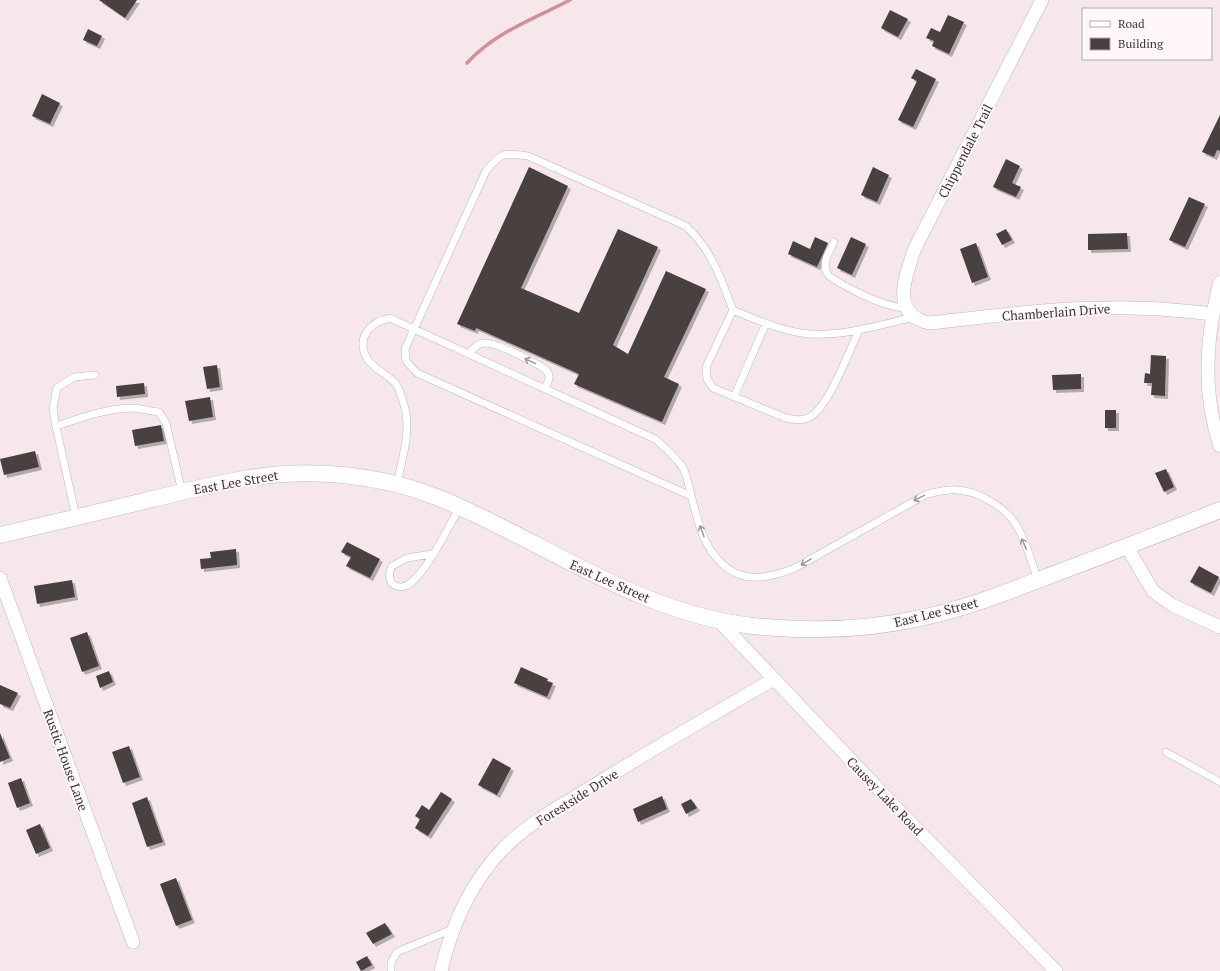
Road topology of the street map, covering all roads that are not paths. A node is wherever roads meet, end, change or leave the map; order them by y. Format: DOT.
graph roads {
  1 [pos="1042,0"];
  2 [pos="834,242"];
  3 [pos="1220,282"];
  4 [pos="733,310"];
  5 [pos="909,310"];
  6 [pos="1213,314"];
  7 [pos="766,323"];
  8 [pos="414,328"];
  9 [pos="859,330"];
  10 [pos="469,353"];
  11 [pos="95,376"];
  12 [pos="545,388"];
  13 [pos="734,397"];
  14 [pos="56,426"];
  15 [pos="1220,446"];
  16 [pos="397,485"];
  17 [pos="182,492"];
  18 [pos="691,496"];
  19 [pos="460,507"];
  20 [pos="1220,510"];
  21 [pos="76,517"];
  22 [pos="0,535"];
  23 [pos="1127,547"];
  24 [pos="432,554"];
  25 [pos="0,578"];
  26 [pos="1038,580"];
  27 [pos="717,619"];
  28 [pos="1220,627"];
  29 [pos="774,679"];
  30 [pos="1166,752"];
  31 [pos="1220,782"];
  32 [pos="455,928"];
  33 [pos="133,942"];
  34 [pos="391,971"];
  35 [pos="440,971"];
  36 [pos="1056,971"];
  1 -- 5 [label="street, Chippendale Trail"];
  2 -- 5 [label="lane"];
  3 -- 6 [label="street"];
  4 -- 7 [label="lane"];
  4 -- 8 [label="lane"];
  4 -- 13 [label="lane"];
  5 -- 6 [label="street, Chamberlain Drive"];
  5 -- 9 [label="lane"];
  6 -- 15 [label="street"];
  7 -- 9 [label="lane"];
  7 -- 13 [label="lane"];
  8 -- 10 [label="lane"];
  8 -- 16 [label="lane"];
  8 -- 18 [label="lane"];
  9 -- 13 [label="lane"];
  10 -- 12 [label="lane"];
  12 -- 10 [label="lane, one-way"];
  11 -- 14 [label="lane"];
  12 -- 18 [label="lane"];
  14 -- 17 [label="lane"];
  14 -- 21 [label="lane"];
  16 -- 17 [label="street, East Lee Street"];
  16 -- 19 [label="street, East Lee Street"];
  17 -- 21 [label="street, East Lee Street"];
  26 -- 18 [label="lane, one-way"];
  19 -- 24 [label="lane"];
  19 -- 27 [label="street, East Lee Street"];
  20 -- 23 [label="street, East Lee Street"];
  21 -- 22 [label="street, East Lee Street"];
  23 -- 26 [label="street, East Lee Street"];
  23 -- 28 [label="street"];
  24 -- 24 [label="lane"];
  25 -- 33 [label="street, Rustic House Lane"];
  26 -- 27 [label="street, East Lee Street"];
  27 -- 29 [label="street, Causey Lake Road"];
  29 -- 32 [label="street, Forestside Drive"];
  29 -- 36 [label="street, Causey Lake Road"];
  30 -- 31 [label="lane"];
  32 -- 34 [label="lane"];
  32 -- 35 [label="street, Forestside Drive"];
}
